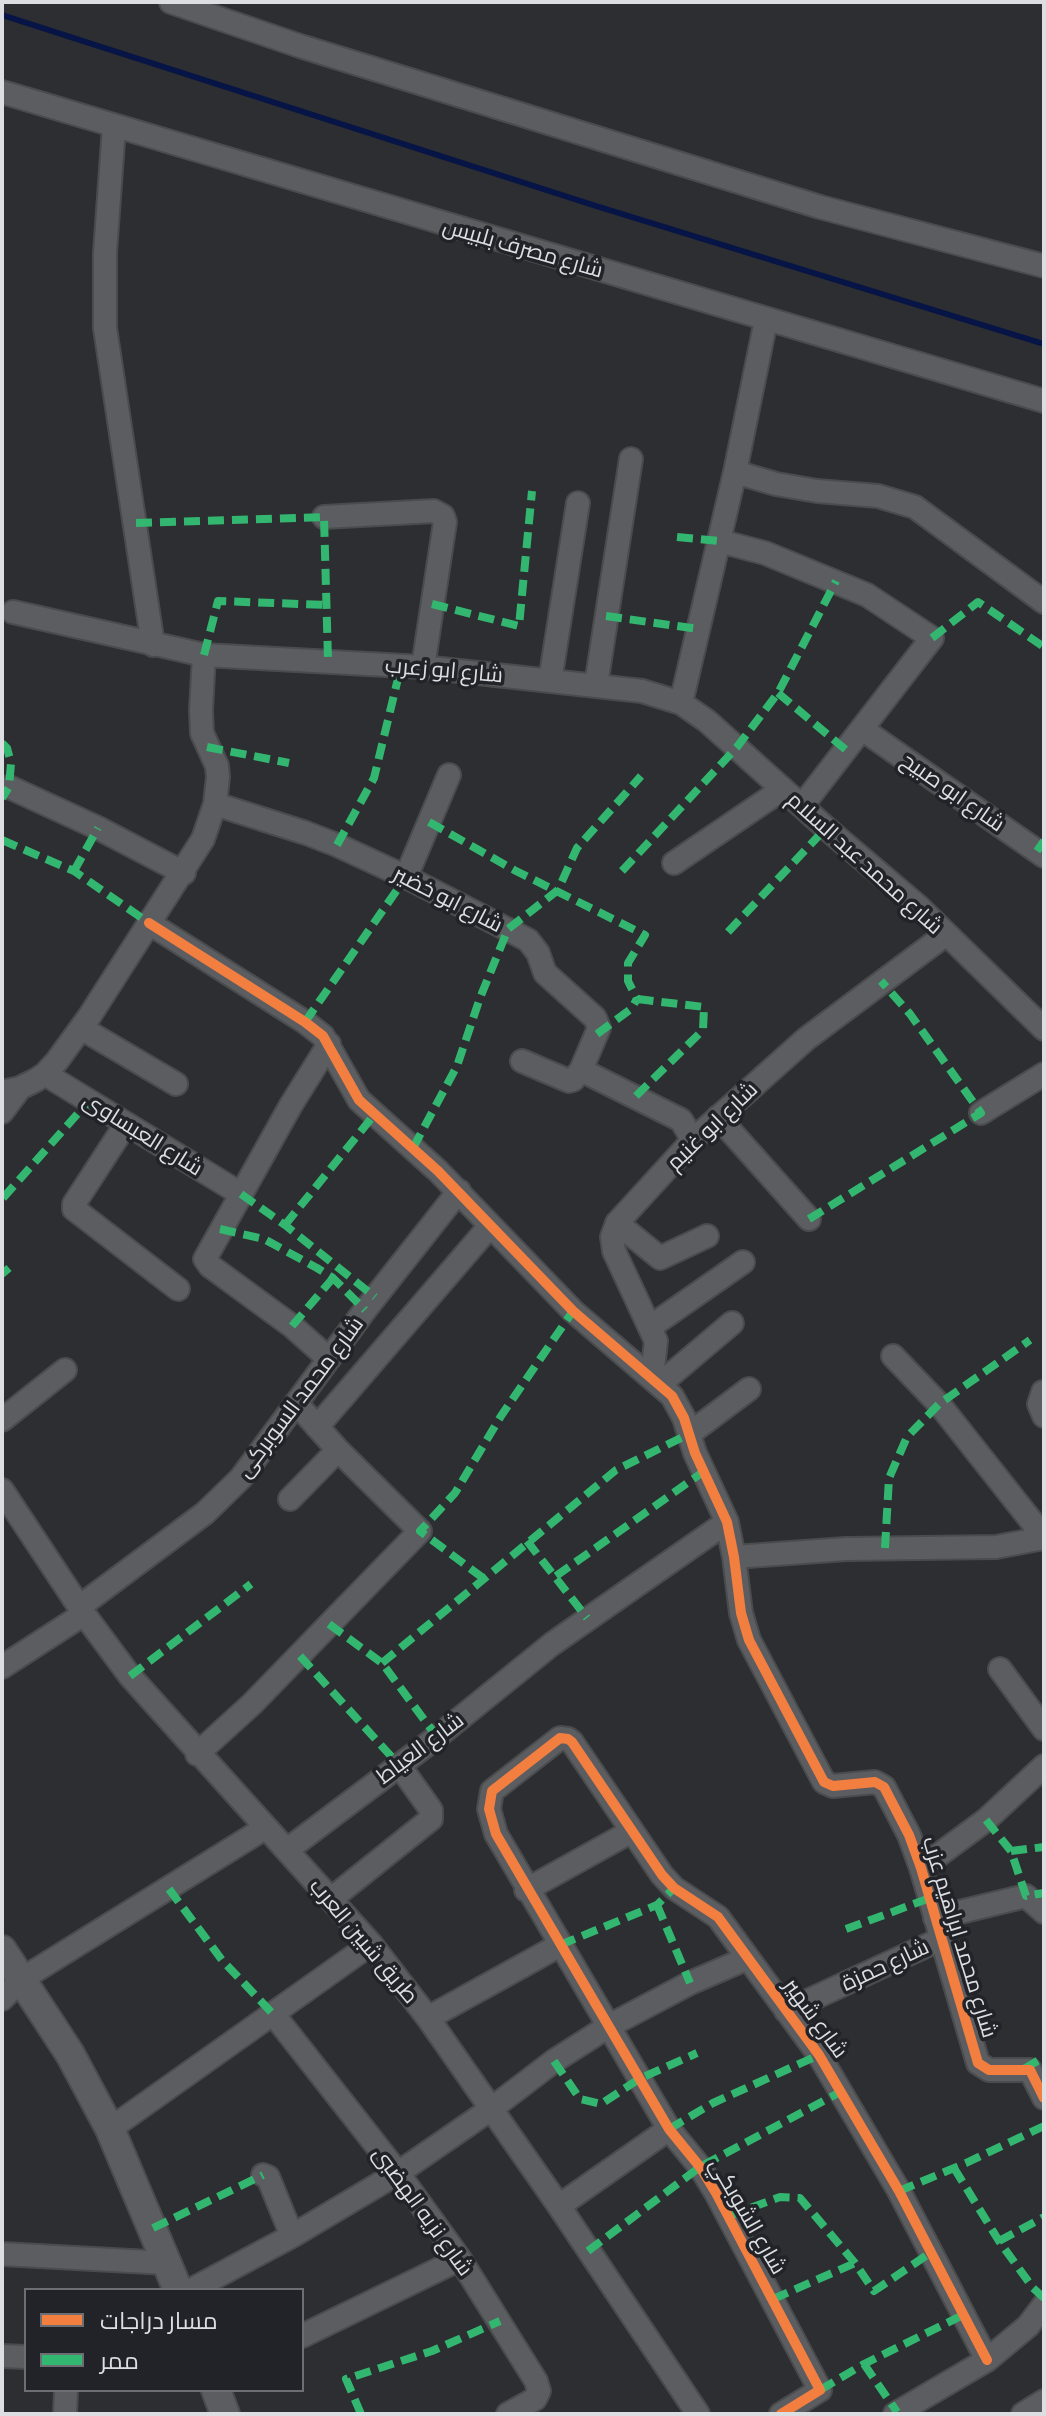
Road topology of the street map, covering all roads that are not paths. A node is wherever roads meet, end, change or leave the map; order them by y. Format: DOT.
graph roads {
  1 [pos="171,2"];
  2 [pos="2,92"];
  3 [pos="114,127"];
  4 [pos="1044,266"];
  5 [pos="766,320"];
  6 [pos="1044,401"];
  7 [pos="631,459"];
  8 [pos="735,472"];
  9 [pos="578,503"];
  10 [pos="324,517"];
  11 [pos="719,541"];
  12 [pos="1044,602"];
  13 [pos="13,612"];
  14 [pos="153,645"];
  15 [pos="204,655"];
  16 [pos="423,667"];
  17 [pos="550,681"];
  18 [pos="596,685"];
  19 [pos="681,703"];
  20 [pos="862,729"];
  21 [pos="449,775"];
  22 [pos="9,787"];
  23 [pos="783,789"];
  24 [pos="215,804"];
  25 [pos="802,806"];
  26 [pos="1044,856"];
  27 [pos="674,863"];
  28 [pos="184,873"];
  29 [pos="406,877"];
  30 [pos="149,923"];
  31 [pos="945,935"];
  32 [pos="81,1028"];
  33 [pos="1044,1029"];
  34 [pos="329,1044"];
  35 [pos="522,1061"];
  36 [pos="45,1074"];
  37 [pos="1044,1074"];
  38 [pos="577,1075"];
  39 [pos="176,1084"];
  40 [pos="11,1090"];
  41 [pos="2,1112"];
  42 [pos="981,1113"];
  43 [pos="718,1117"];
  44 [pos="126,1124"];
  45 [pos="693,1140"];
  46 [pos="459,1191"];
  47 [pos="241,1194"];
  48 [pos="809,1219"];
  49 [pos="617,1223"];
  50 [pos="490,1226"];
  51 [pos="707,1236"];
  52 [pos="743,1262"];
  53 [pos="178,1289"];
  54 [pos="732,1323"];
  55 [pos="650,1327"];
  56 [pos="893,1356"];
  57 [pos="329,1359"];
  58 [pos="65,1370"];
  59 [pos="656,1381"];
  60 [pos="749,1389"];
  61 [pos="1043,1392"];
  62 [pos="296,1403"];
  63 [pos="1044,1416"];
  64 [pos="2,1420"];
  65 [pos="317,1427"];
  66 [pos="689,1434"];
  67 [pos="338,1450"];
  68 [pos="2,1490"];
  69 [pos="290,1499"];
  70 [pos="727,1522"];
  71 [pos="1044,1537"];
  72 [pos="734,1557"];
  73 [pos="82,1610"];
  74 [pos="2,1667"];
  75 [pos="1000,1669"];
  76 [pos="1044,1729"];
  77 [pos="563,1738"];
  78 [pos="197,1754"];
  79 [pos="399,1765"];
  80 [pos="1044,1766"];
  81 [pos="265,1828"];
  82 [pos="632,1831"];
  83 [pos="287,1850"];
  84 [pos="921,1868"];
  85 [pos="526,1890"];
  86 [pos="331,1899"];
  87 [pos="1044,1912"];
  88 [pos="938,1928"];
  89 [pos="371,1944"];
  90 [pos="560,1945"];
  91 [pos="2,1950"];
  92 [pos="748,1958"];
  93 [pos="22,1979"];
  94 [pos="2,1999"];
  95 [pos="786,2011"];
  96 [pos="274,2015"];
  97 [pos="428,2018"];
  98 [pos="609,2026"];
  99 [pos="1044,2098"];
  100 [pos="491,2109"];
  101 [pos="110,2129"];
  102 [pos="669,2129"];
  103 [pos="398,2173"];
  104 [pos="263,2175"];
  105 [pos="559,2206"];
  106 [pos="292,2236"];
  107 [pos="2,2254"];
  108 [pos="460,2259"];
  109 [pos="167,2263"];
  110 [pos="177,2288"];
  111 [pos="195,2288"];
  112 [pos="1044,2305"];
  113 [pos="1036,2327"];
  114 [pos="304,2335"];
  115 [pos="2,2356"];
  116 [pos="24,2357"];
  117 [pos="987,2360"];
  118 [pos="66,2392"];
  119 [pos="217,2392"];
  120 [pos="1044,2401"];
  121 [pos="513,2413"];
  122 [pos="65,2414"];
  123 [pos="225,2414"];
  124 [pos="698,2414"];
  125 [pos="781,2414"];
  126 [pos="895,2414"];
  127 [pos="1023,2414"];
  1 -- 4 [label="street"];
  2 -- 3 [label="street, شارع مصرف بلبيس"];
  3 -- 5 [label="street, شارع مصرف بلبيس"];
  3 -- 14 [label="street"];
  5 -- 6 [label="street, شارع مصرف بلبيس"];
  5 -- 8 [label="street"];
  7 -- 18 [label="street"];
  8 -- 11 [label="street"];
  8 -- 12 [label="street"];
  9 -- 17 [label="street"];
  10 -- 16 [label="street"];
  11 -- 19 [label="street"];
  11 -- 20 [label="street"];
  13 -- 14 [label="street, شارع ابو زعرب"];
  14 -- 15 [label="street, شارع ابو زعرب"];
  15 -- 16 [label="street, شارع ابو زعرب"];
  15 -- 24 [label="street"];
  16 -- 17 [label="street, شارع ابو زعرب"];
  17 -- 18 [label="street, شارع ابو زعرب"];
  18 -- 19 [label="street, شارع ابو زعرب"];
  19 -- 23 [label="street, شارع محمد عبد السلام"];
  20 -- 25 [label="street"];
  20 -- 26 [label="street, شارع ابو صبيح"];
  21 -- 29 [label="street"];
  22 -- 28 [label="street"];
  23 -- 25 [label="street, شارع محمد عبد السلام"];
  23 -- 27 [label="street"];
  24 -- 28 [label="street"];
  24 -- 29 [label="street, شارع ابو خضير"];
  25 -- 31 [label="street, شارع محمد عبد السلام"];
  28 -- 30 [label="street"];
  29 -- 38 [label="street, شارع ابو خضير"];
  30 -- 32 [label="street"];
  30 -- 34 [label="street"];
  31 -- 33 [label="street, شارع محمد عبد السلام"];
  31 -- 43 [label="street, شارع ابو غنيم"];
  32 -- 36 [label="street"];
  32 -- 39 [label="street"];
  34 -- 46 [label="street, شارع محمد ابراهيم عزب"];
  34 -- 47 [label="street"];
  35 -- 38 [label="street"];
  36 -- 40 [label="street"];
  36 -- 44 [label="street, شارع العبساوى"];
  37 -- 42 [label="street"];
  38 -- 45 [label="street"];
  40 -- 41 [label="street"];
  43 -- 45 [label="street, شارع ابو غنيم"];
  43 -- 48 [label="street"];
  44 -- 47 [label="street, شارع العبساوى"];
  44 -- 53 [label="street"];
  45 -- 49 [label="street, شارع ابو غنيم"];
  46 -- 50 [label="street, شارع محمد ابراهيم عزب"];
  46 -- 57 [label="street, شارع محمد السوبركى"];
  47 -- 57 [label="street"];
  49 -- 51 [label="street"];
  49 -- 55 [label="street"];
  50 -- 59 [label="street, شارع محمد ابراهيم عزب"];
  50 -- 65 [label="street"];
  52 -- 55 [label="street"];
  54 -- 59 [label="street"];
  55 -- 59 [label="street"];
  56 -- 71 [label="street"];
  57 -- 62 [label="street, شارع محمد السوبركى"];
  58 -- 64 [label="street"];
  59 -- 66 [label="street, شارع محمد ابراهيم عزب"];
  60 -- 66 [label="street"];
  61 -- 63 [label="street"];
  62 -- 65 [label="street"];
  62 -- 73 [label="street, شارع محمد السوبركى"];
  65 -- 67 [label="street"];
  66 -- 70 [label="street, شارع محمد ابراهيم عزب"];
  67 -- 69 [label="street"];
  67 -- 78 [label="street"];
  68 -- 73 [label="street, طريق شبين العرب"];
  70 -- 72 [label="street, شارع محمد ابراهيم عزب"];
  70 -- 79 [label="street, شارع العياط"];
  71 -- 72 [label="street"];
  72 -- 84 [label="street, شارع محمد ابراهيم عزب"];
  73 -- 74 [label="street, شارع محمد السوبركى"];
  73 -- 78 [label="street, طريق شبين العرب"];
  75 -- 76 [label="street"];
  77 -- 82 [label="street, شارع شهير"];
  77 -- 85 [label="street, شارع الشوبكي"];
  78 -- 81 [label="street, طريق شبين العرب"];
  79 -- 83 [label="street, شارع العياط"];
  79 -- 86 [label="street"];
  80 -- 84 [label="street"];
  81 -- 83 [label="street, طريق شبين العرب"];
  81 -- 93 [label="street"];
  82 -- 85 [label="street"];
  82 -- 92 [label="street, شارع شهير"];
  83 -- 86 [label="street, طريق شبين العرب"];
  84 -- 88 [label="street, شارع محمد ابراهيم عزب"];
  85 -- 90 [label="street, شارع الشوبكي"];
  86 -- 89 [label="street, طريق شبين العرب"];
  87 -- 88 [label="street, شارع حمزة"];
  88 -- 95 [label="street, شارع حمزة"];
  88 -- 99 [label="street, شارع محمد ابراهيم عزب"];
  89 -- 96 [label="street"];
  89 -- 97 [label="street, طريق شبين العرب"];
  90 -- 97 [label="street"];
  90 -- 98 [label="street, شارع الشوبكي"];
  91 -- 93 [label="street"];
  92 -- 95 [label="street, شارع شهير"];
  92 -- 98 [label="street"];
  93 -- 94 [label="street"];
  93 -- 101 [label="street"];
  95 -- 117 [label="street, شارع شهير"];
  96 -- 101 [label="street"];
  96 -- 103 [label="street, شارع نزيه الهضبى"];
  97 -- 100 [label="street, طريق شبين العرب"];
  98 -- 100 [label="street"];
  98 -- 102 [label="street, شارع الشوبكي"];
  100 -- 103 [label="street"];
  100 -- 105 [label="street, طريق شبين العرب"];
  101 -- 109 [label="street"];
  102 -- 105 [label="street"];
  102 -- 125 [label="street, شارع الشوبكي"];
  103 -- 106 [label="street"];
  103 -- 108 [label="street, شارع نزيه الهضبى"];
  104 -- 106 [label="street"];
  105 -- 124 [label="street, طريق شبين العرب"];
  106 -- 111 [label="street"];
  107 -- 109 [label="street"];
  108 -- 114 [label="street"];
  108 -- 121 [label="street, شارع نزيه الهضبى"];
  109 -- 110 [label="street"];
  112 -- 113 [label="street"];
  113 -- 117 [label="street"];
  115 -- 116 [label="street"];
  117 -- 126 [label="street"];
  118 -- 122 [label="street"];
  119 -- 123 [label="street"];
  120 -- 127 [label="street"];
}
